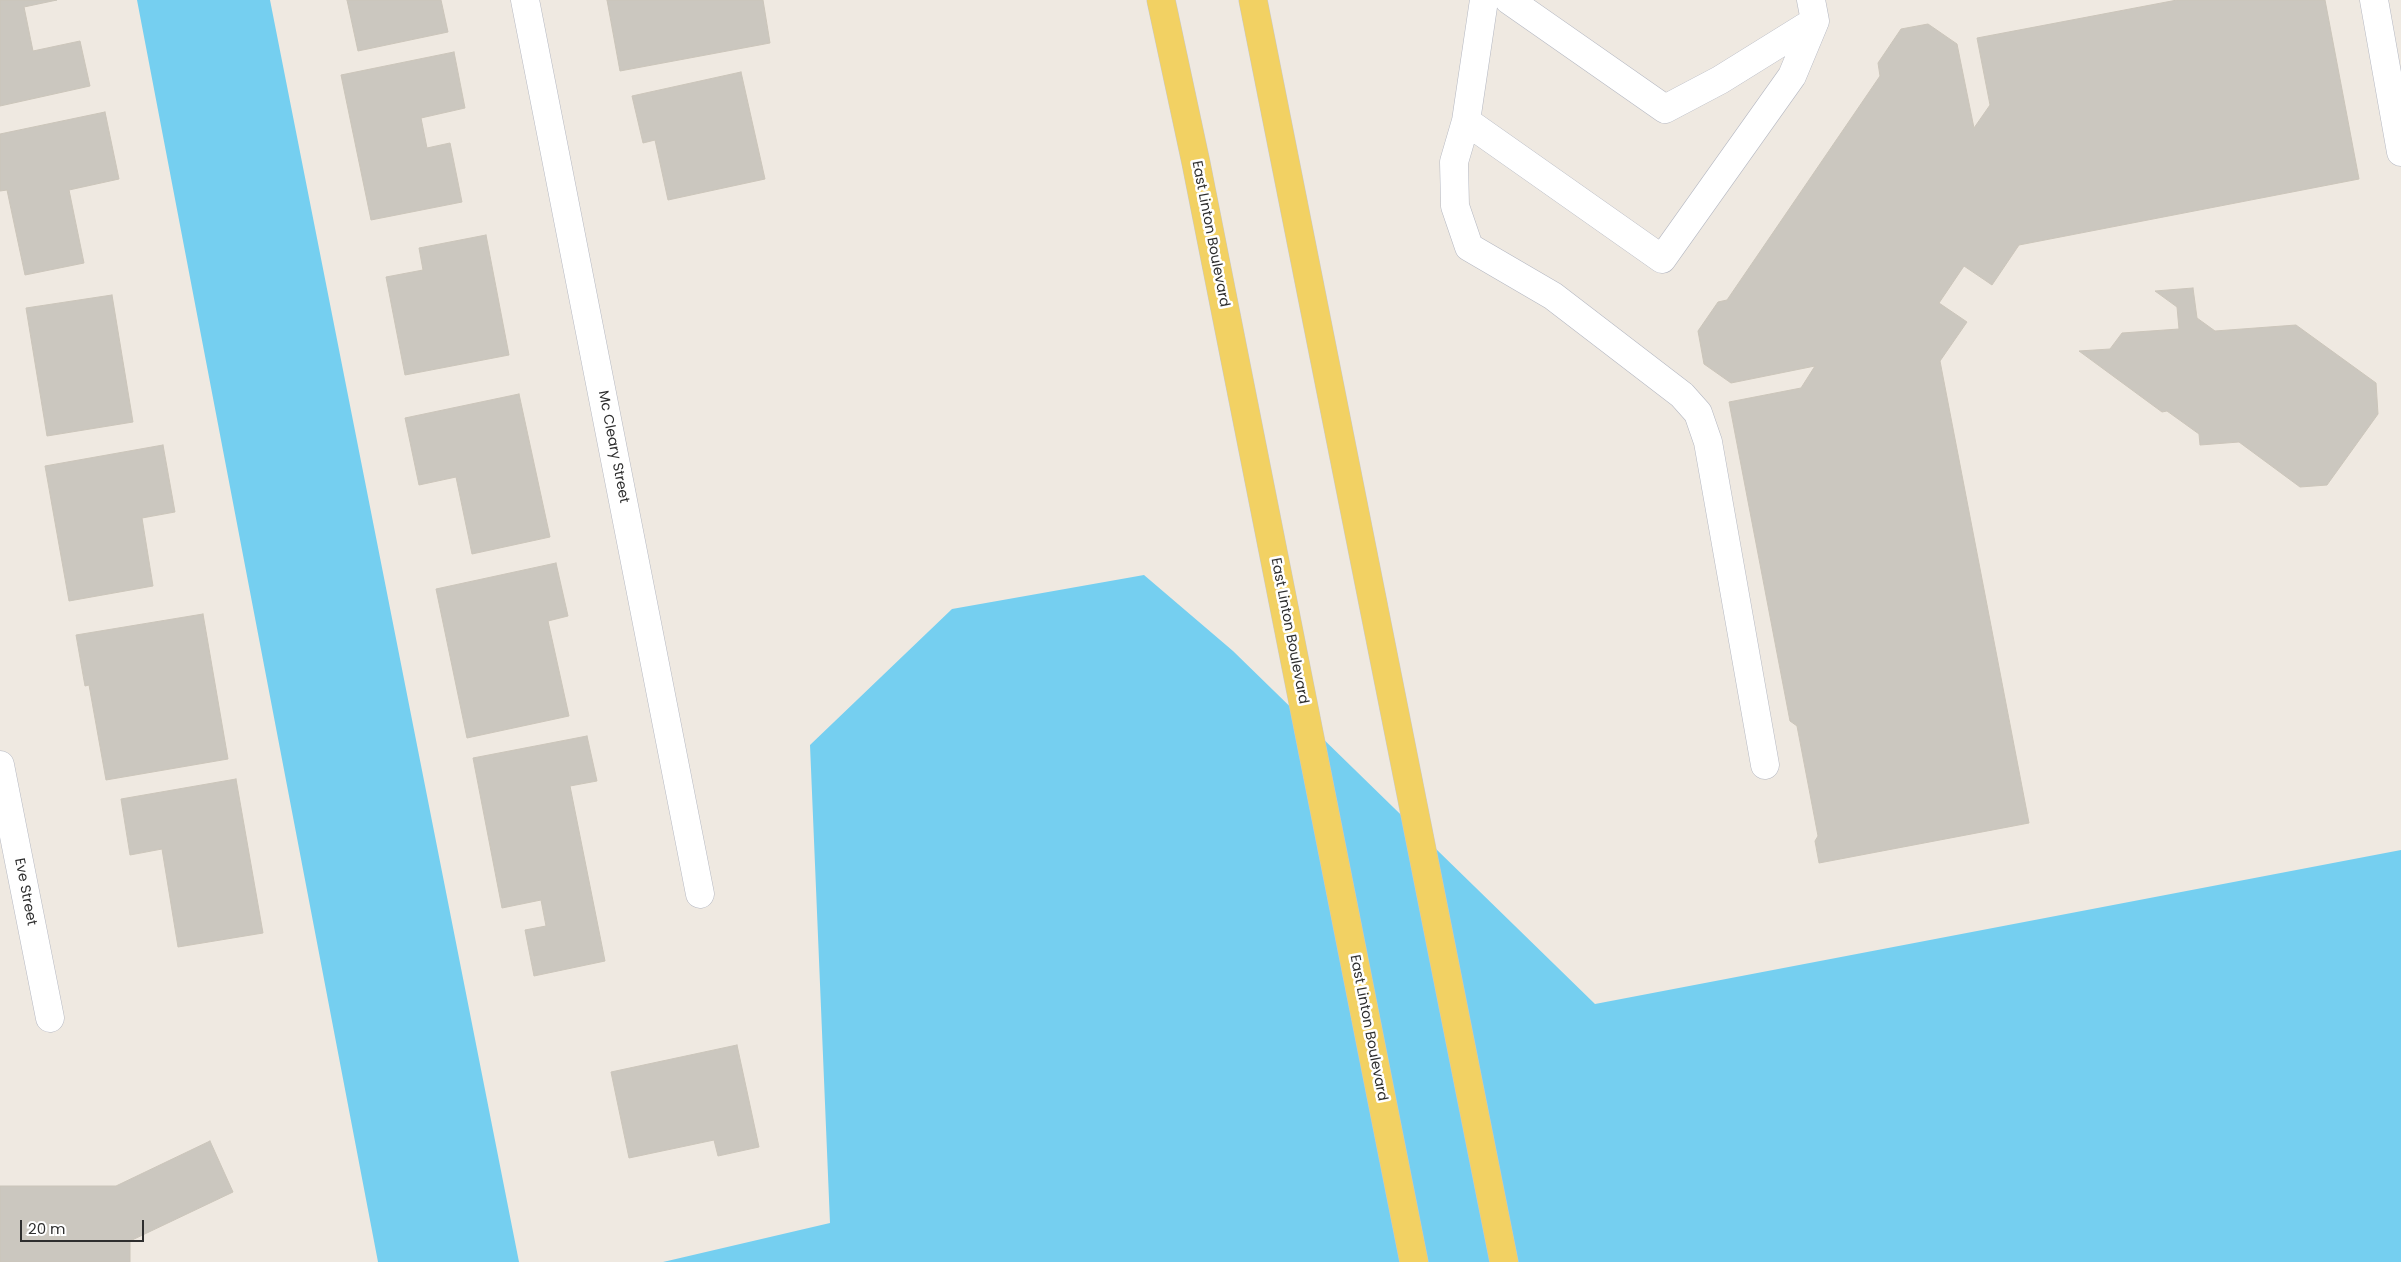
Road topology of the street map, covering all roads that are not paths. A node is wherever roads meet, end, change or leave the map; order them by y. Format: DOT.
graph roads {
  1 [pos="525,0"];
  2 [pos="1161,0"];
  3 [pos="1253,0"];
  4 [pos="1484,0"];
  5 [pos="1509,0"];
  6 [pos="2374,0"];
  7 [pos="1813,10"];
  8 [pos="1466,121"];
  9 [pos="2401,152"];
  10 [pos="1765,765"];
  11 [pos="0,766"];
  12 [pos="700,894"];
  13 [pos="50,1018"];
  14 [pos="1414,1262"];
  15 [pos="1504,1262"];
  1 -- 12 [label="street, Mc Cleary Street"];
  2 -- 14 [label="main road, East Linton Boulevard"];
  3 -- 15 [label="main road"];
  4 -- 8 [label="street"];
  5 -- 7 [label="street"];
  6 -- 9 [label="street"];
  7 -- 8 [label="street"];
  8 -- 10 [label="street"];
  11 -- 13 [label="street, Eve Street"];
}
